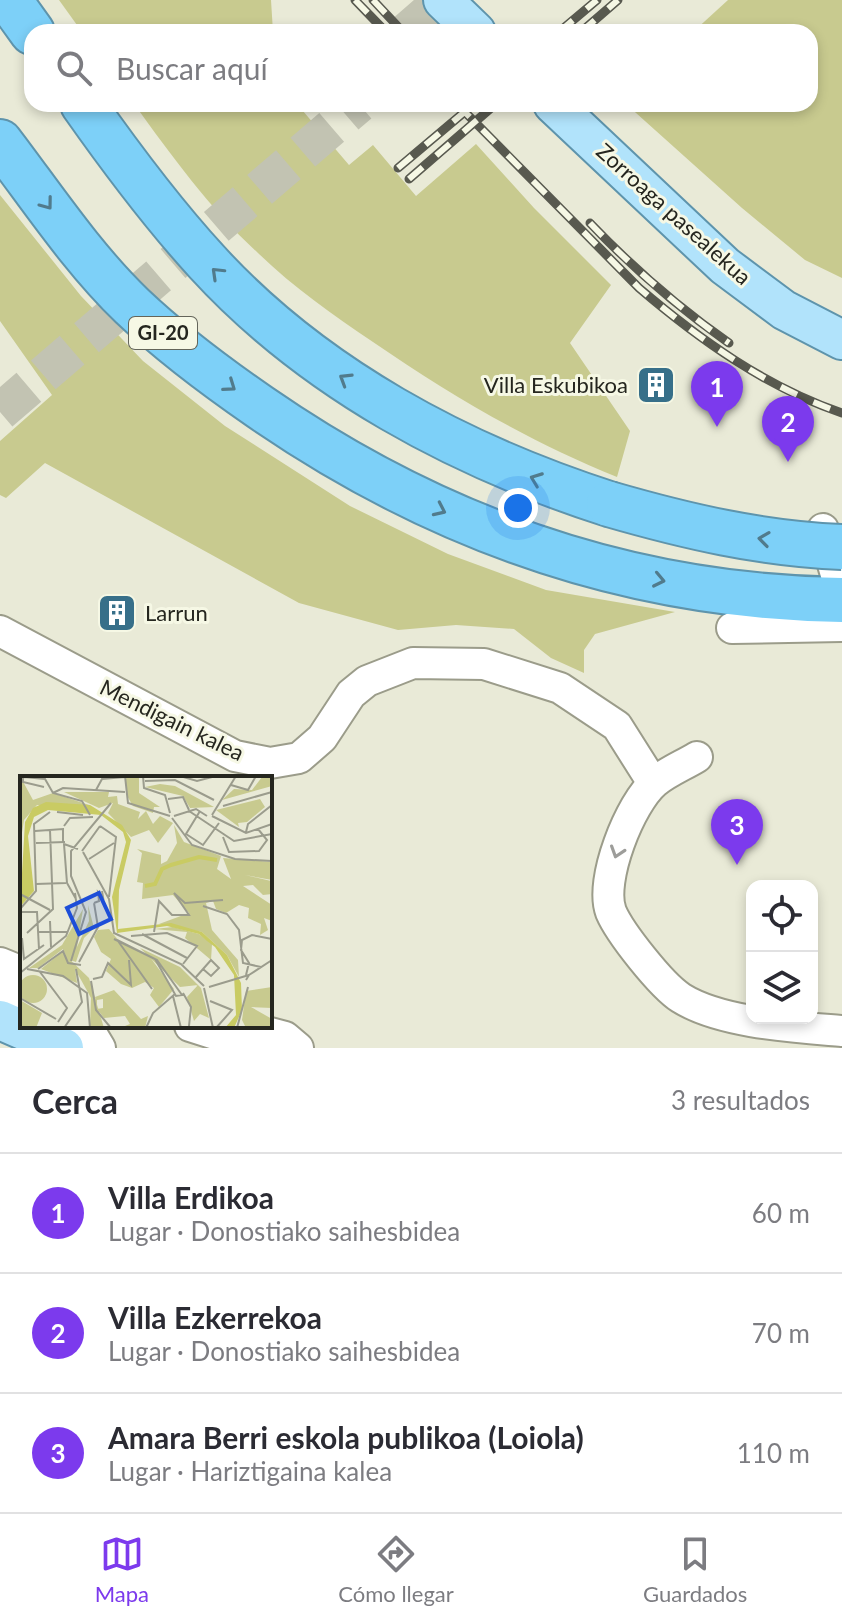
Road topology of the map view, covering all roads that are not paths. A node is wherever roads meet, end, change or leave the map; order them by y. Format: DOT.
graph roads {
  1 [pos="9,0"];
  2 [pos="443,0"];
  3 [pos="486,22"];
  4 [pos="26,24"];
  5 [pos="89,112"];
  6 [pos="571,112"];
  7 [pos="573,112"];
  8 [pos="0,142"];
  9 [pos="842,314"];
  10 [pos="842,340"];
  11 [pos="833,538"];
  12 [pos="842,598"];
  13 [pos="842,626"];
  14 [pos="732,628"];
  15 [pos="0,631"];
  16 [pos="697,757"];
  17 [pos="653,783"];
  18 [pos="9,971"];
  19 [pos="20,992"];
  20 [pos="0,1020"];
  21 [pos="85,1028"];
  22 [pos="196,1028"];
  23 [pos="251,1028"];
  24 [pos="842,1031"];
  25 [pos="64,1048"];
  26 [pos="100,1048"];
  27 [pos="259,1048"];
  28 [pos="298,1048"];
  1 -- 4 [label="highway"];
  2 -- 3 [label="main road"];
  11 -- 5 [label="highway, one-way, bridge"];
  6 -- 10 [label="main road, Zorroaga pasealekua"];
  7 -- 9 [label="main road, Zorroaga pasealekua"];
  8 -- 12 [label="highway, GI-20, one-way"];
  11 -- 12 [label="street"];
  13 -- 14 [label="street"];
  15 -- 17 [label="street, Mendigain kalea"];
  16 -- 17 [label="street"];
  17 -- 24 [label="street, one-way"];
  18 -- 19 [label="street"];
  20 -- 25 [label="main road"];
  21 -- 26 [label="street"];
  22 -- 27 [label="street"];
  23 -- 28 [label="street"];
}
